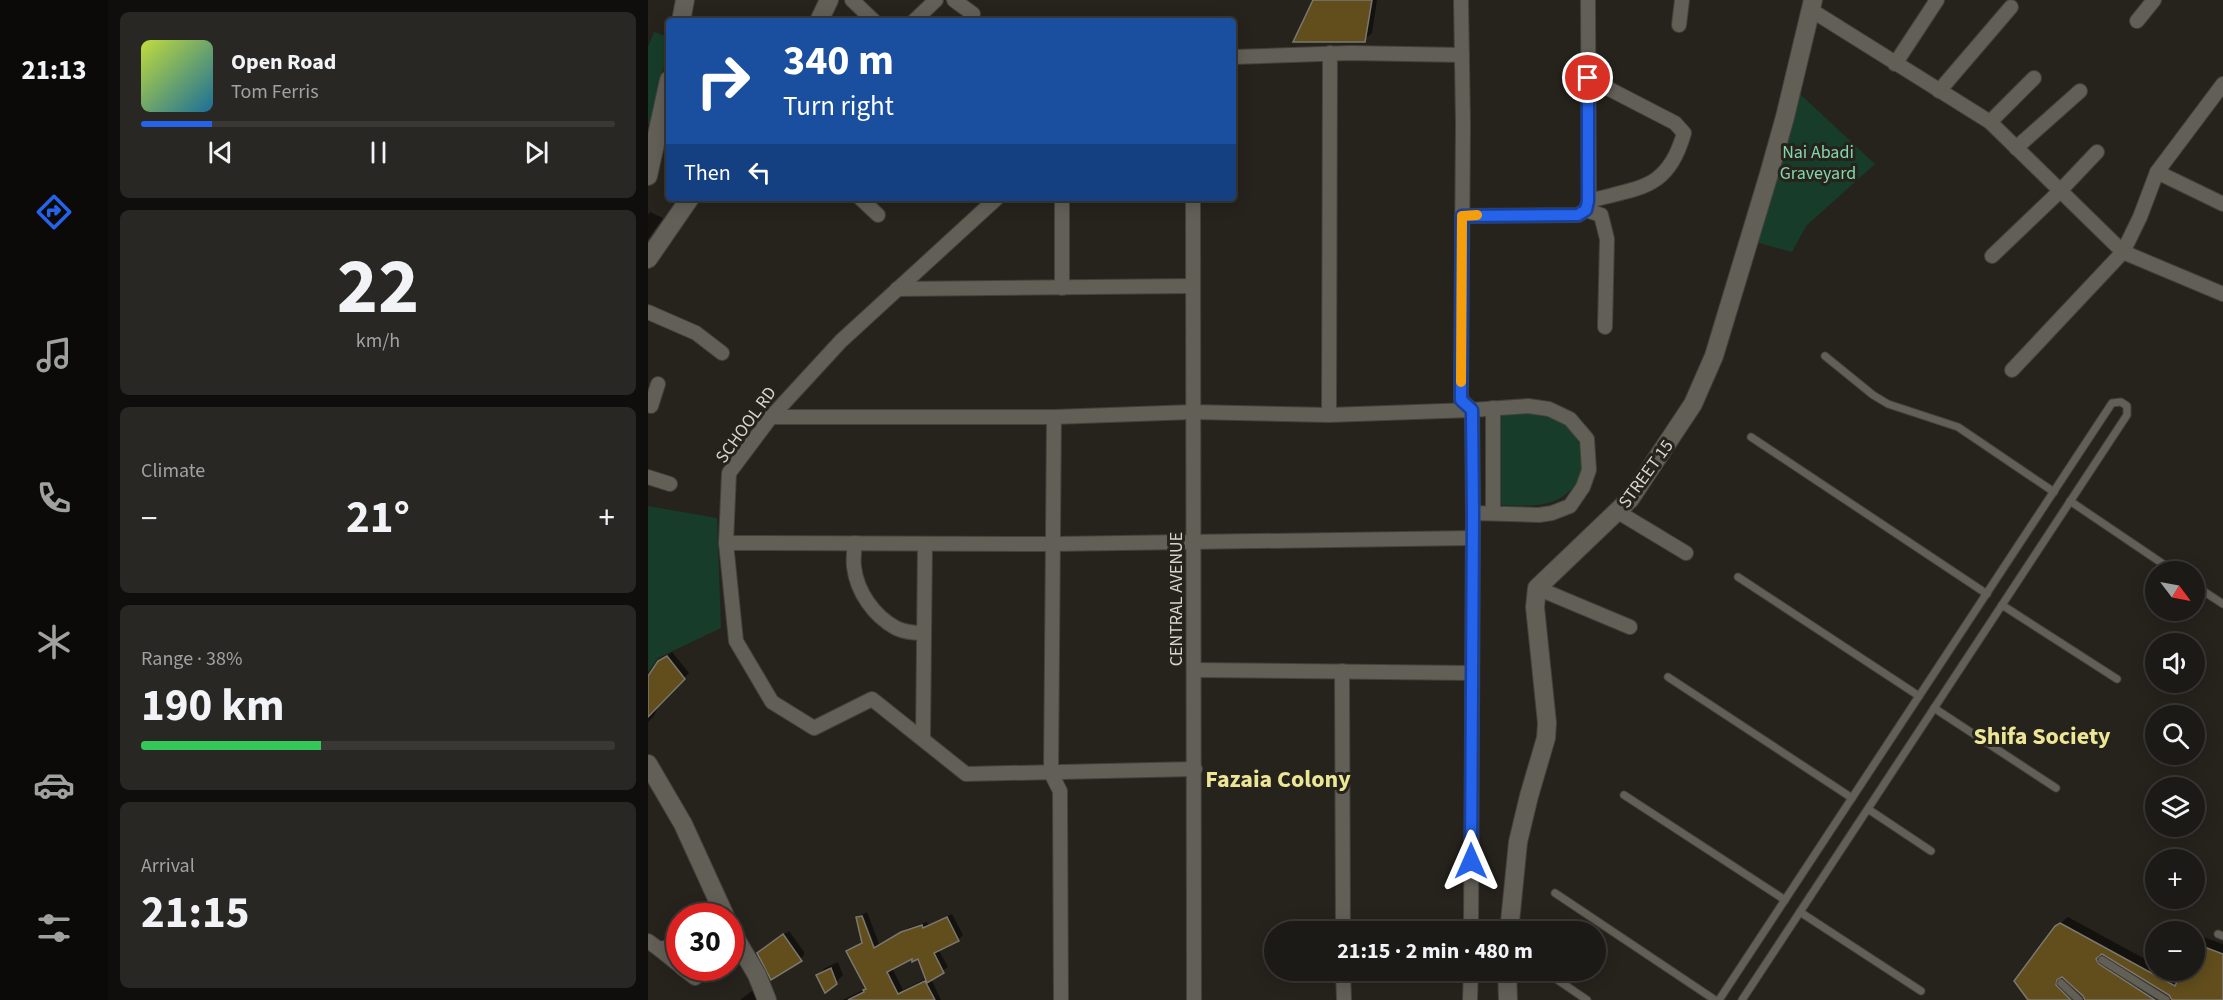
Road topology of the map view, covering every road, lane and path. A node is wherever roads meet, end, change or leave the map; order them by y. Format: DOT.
graph roads {
  1 [pos="685,0"];
  2 [pos="829,0"];
  3 [pos="852,0"];
  4 [pos="936,0"];
  5 [pos="954,0"];
  6 [pos="1461,0"];
  7 [pos="1588,0"];
  8 [pos="1682,0"];
  9 [pos="1937,0"];
  10 [pos="2154,0"];
  11 [pos="1812,3"];
  12 [pos="868,5"];
  13 [pos="2011,7"];
  14 [pos="973,14"];
  15 [pos="682,18"];
  16 [pos="820,18"];
  17 [pos="917,18"];
  18 [pos="2137,21"];
  19 [pos="1679,25"];
  20 [pos="1330,54"];
  21 [pos="1462,55"];
  22 [pos="1236,57"];
  23 [pos="1895,64"];
  24 [pos="1588,78"];
  25 [pos="2034,78"];
  26 [pos="2223,84"];
  27 [pos="1939,91"];
  28 [pos="2080,91"];
  29 [pos="666,93"];
  30 [pos="1990,122"];
  31 [pos="2016,148"];
  32 [pos="2097,152"];
  33 [pos="649,168"];
  34 [pos="2157,172"];
  35 [pos="2060,191"];
  36 [pos="688,201"];
  37 [pos="863,201"];
  38 [pos="993,201"];
  39 [pos="1062,201"];
  40 [pos="1193,201"];
  41 [pos="2223,204"];
  42 [pos="1587,206"];
  43 [pos="878,215"];
  44 [pos="1462,216"];
  45 [pos="2122,252"];
  46 [pos="1992,256"];
  47 [pos="648,259"];
  48 [pos="1193,286"];
  49 [pos="1062,288"];
  50 [pos="897,289"];
  51 [pos="2223,294"];
  52 [pos="648,312"];
  53 [pos="1605,327"];
  54 [pos="722,353"];
  55 [pos="1825,356"];
  56 [pos="2012,370"];
  57 [pos="658,384"];
  58 [pos="652,406"];
  59 [pos="1493,408"];
  60 [pos="1472,410"];
  61 [pos="1193,412"];
  62 [pos="1329,415"];
  63 [pos="771,417"];
  64 [pos="1054,417"];
  65 [pos="1751,437"];
  66 [pos="648,477"];
  67 [pos="670,484"];
  68 [pos="2054,492"];
  69 [pos="2070,501"];
  70 [pos="1492,512"];
  71 [pos="1618,512"];
  72 [pos="1473,513"];
  73 [pos="1472,538"];
  74 [pos="726,543"];
  75 [pos="855,543"];
  76 [pos="1194,543"];
  77 [pos="925,544"];
  78 [pos="1053,544"];
  79 [pos="1686,553"];
  80 [pos="2159,561"];
  81 [pos="1738,578"];
  82 [pos="1537,588"];
  83 [pos="2205,592"];
  84 [pos="1986,594"];
  85 [pos="2223,604"];
  86 [pos="2002,605"];
  87 [pos="1630,627"];
  88 [pos="924,633"];
  89 [pos="1195,669"];
  90 [pos="1342,671"];
  91 [pos="1471,673"];
  92 [pos="1668,677"];
  93 [pos="2117,679"];
  94 [pos="1919,696"];
  95 [pos="1935,708"];
  96 [pos="923,739"];
  97 [pos="648,764"];
  98 [pos="1195,769"];
  99 [pos="1051,773"];
  100 [pos="2056,788"];
  101 [pos="1624,795"];
  102 [pos="1852,798"];
  103 [pos="1868,809"];
  104 [pos="1931,851"];
  105 [pos="1555,893"];
  106 [pos="1785,900"];
  107 [pos="719,903"];
  108 [pos="1800,912"];
  109 [pos="1343,921"];
  110 [pos="1471,921"];
  111 [pos="1510,921"];
  112 [pos="653,945"];
  113 [pos="744,952"];
  114 [pos="666,955"];
  115 [pos="2102,960"];
  116 [pos="1343,981"];
  117 [pos="1471,981"];
  118 [pos="1507,981"];
  119 [pos="1559,981"];
  120 [pos="2061,983"];
  121 [pos="1921,991"];
  122 [pos="767,1000"];
  123 [pos="1061,1000"];
  124 [pos="1194,1000"];
  125 [pos="1344,1000"];
  126 [pos="1470,1000"];
  127 [pos="1508,1000"];
  128 [pos="1587,1000"];
  129 [pos="1717,1000"];
  130 [pos="1742,1000"];
  131 [pos="2079,1000"];
  132 [pos="2166,1000"];
  1 -- 15 [label="street"];
  2 -- 16 [label="street"];
  3 -- 12 [label="street"];
  4 -- 17 [label="street"];
  5 -- 14 [label="street"];
  6 -- 21 [label="street"];
  7 -- 24 [label="street"];
  8 -- 19 [label="street"];
  9 -- 23 [label="street"];
  10 -- 18 [label="street"];
  11 -- 23 [label="street"];
  11 -- 71 [label="street, STREET 15"];
  13 -- 27 [label="street"];
  20 -- 21 [label="street"];
  20 -- 22 [label="street"];
  20 -- 62 [label="street"];
  21 -- 44 [label="street"];
  23 -- 27 [label="street"];
  24 -- 42 [label="street"];
  24 -- 42 [label="street"];
  25 -- 30 [label="street"];
  26 -- 34 [label="street"];
  27 -- 30 [label="street"];
  28 -- 31 [label="street"];
  29 -- 33 [label="street"];
  30 -- 31 [label="street"];
  31 -- 35 [label="street"];
  32 -- 35 [label="street"];
  34 -- 41 [label="street"];
  34 -- 45 [label="street"];
  35 -- 45 [label="street"];
  35 -- 46 [label="street"];
  36 -- 47 [label="street"];
  37 -- 43 [label="street"];
  38 -- 50 [label="street, SCHOOL RD"];
  39 -- 49 [label="street"];
  40 -- 48 [label="street, CENTRAL AVENUE"];
  42 -- 44 [label="street"];
  42 -- 53 [label="street"];
  44 -- 60 [label="street"];
  45 -- 51 [label="street"];
  45 -- 56 [label="street"];
  48 -- 49 [label="street"];
  48 -- 61 [label="street, CENTRAL AVENUE"];
  49 -- 50 [label="street"];
  50 -- 63 [label="street, SCHOOL RD"];
  52 -- 54 [label="street"];
  55 -- 68 [label="lane"];
  57 -- 58 [label="street"];
  59 -- 60 [label="street"];
  59 -- 70 [label="street"];
  59 -- 70 [label="street"];
  60 -- 62 [label="street"];
  60 -- 72 [label="street"];
  61 -- 62 [label="street"];
  61 -- 64 [label="street"];
  61 -- 76 [label="street, CENTRAL AVENUE"];
  63 -- 64 [label="street"];
  63 -- 74 [label="street, SCHOOL RD"];
  64 -- 78 [label="street"];
  65 -- 84 [label="lane"];
  66 -- 67 [label="street"];
  68 -- 69 [label="lane"];
  68 -- 84 [label="lane"];
  69 -- 80 [label="lane"];
  69 -- 86 [label="lane"];
  70 -- 72 [label="street"];
  71 -- 79 [label="street"];
  71 -- 82 [label="street, STREET 15"];
  72 -- 73 [label="street"];
  73 -- 76 [label="street"];
  73 -- 91 [label="street"];
  74 -- 75 [label="street"];
  74 -- 96 [label="street, SCHOOL RD"];
  75 -- 77 [label="street"];
  75 -- 88 [label="street"];
  76 -- 78 [label="street"];
  76 -- 89 [label="street, CENTRAL AVENUE"];
  77 -- 78 [label="street"];
  77 -- 88 [label="street"];
  78 -- 99 [label="street"];
  81 -- 94 [label="lane"];
  82 -- 87 [label="street"];
  82 -- 111 [label="street"];
  83 -- 85 [label="lane"];
  84 -- 94 [label="lane"];
  86 -- 93 [label="lane"];
  86 -- 95 [label="lane"];
  88 -- 96 [label="street"];
  89 -- 90 [label="street"];
  89 -- 98 [label="street, CENTRAL AVENUE"];
  90 -- 91 [label="street"];
  90 -- 109 [label="street"];
  91 -- 110 [label="street"];
  92 -- 102 [label="lane"];
  94 -- 102 [label="lane"];
  95 -- 100 [label="lane"];
  95 -- 103 [label="lane"];
  96 -- 99 [label="street"];
  97 -- 107 [label="street"];
  98 -- 99 [label="street"];
  98 -- 124 [label="street, CENTRAL AVENUE"];
  99 -- 123 [label="street"];
  101 -- 106 [label="lane"];
  102 -- 106 [label="lane"];
  103 -- 104 [label="lane"];
  103 -- 108 [label="lane"];
  105 -- 129 [label="lane"];
  106 -- 129 [label="lane"];
  108 -- 121 [label="lane"];
  108 -- 130 [label="lane"];
  112 -- 114 [label="street"];
  113 -- 122 [label="street"];
  115 -- 132 [label="lane"];
  116 -- 125 [label="street"];
  117 -- 126 [label="street"];
  118 -- 127 [label="street"];
  119 -- 128 [label="lane"];
  120 -- 131 [label="lane"];
}
